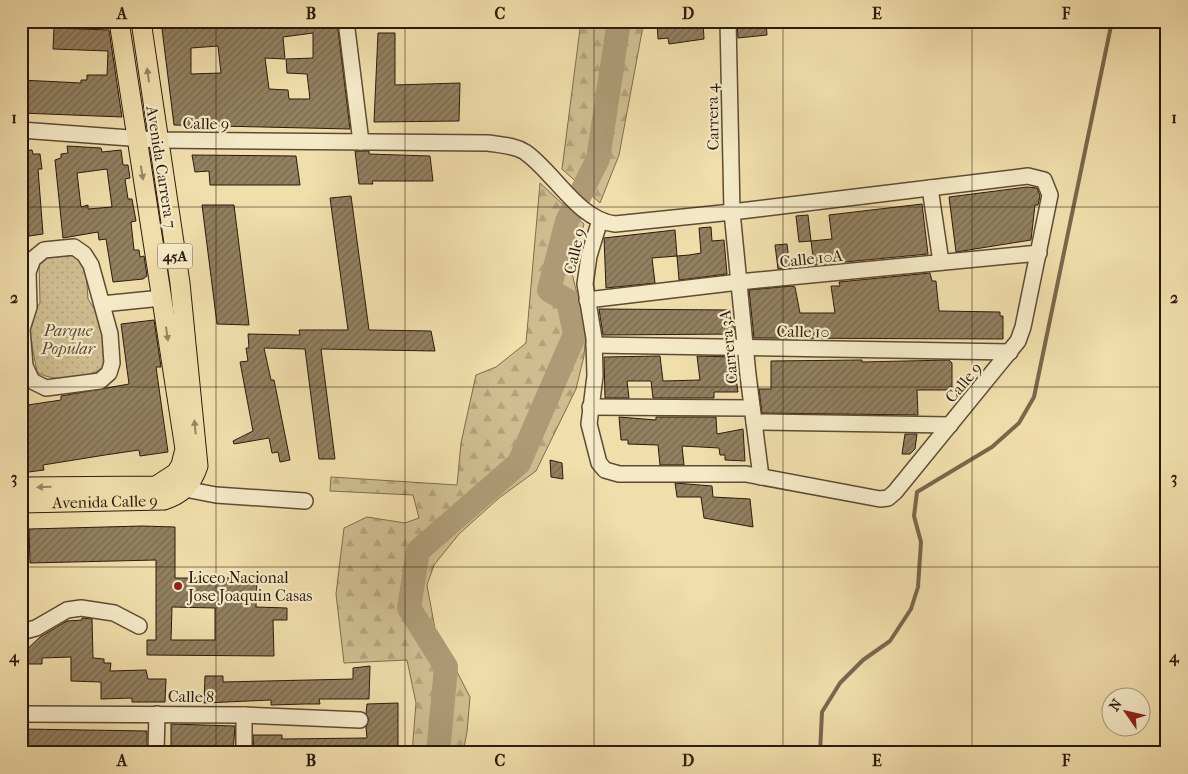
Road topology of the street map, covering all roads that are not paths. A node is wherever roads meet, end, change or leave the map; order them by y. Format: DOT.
graph roads {
  1 [pos="119,21"];
  2 [pos="141,21"];
  3 [pos="346,21"];
  4 [pos="728,21"];
  5 [pos="21,130"];
  6 [pos="136,138"];
  7 [pos="157,140"];
  8 [pos="361,142"];
  9 [pos="930,188"];
  10 [pos="732,212"];
  11 [pos="594,216"];
  12 [pos="1039,253"];
  13 [pos="941,262"];
  14 [pos="739,282"];
  15 [pos="162,298"];
  16 [pos="587,300"];
  17 [pos="102,304"];
  18 [pos="25,307"];
  19 [pos="22,329"];
  20 [pos="594,345"];
  21 [pos="746,347"];
  22 [pos="1010,352"];
  23 [pos="590,407"];
  24 [pos="753,415"];
  25 [pos="950,425"];
  26 [pos="760,477"];
  27 [pos="180,481"];
  28 [pos="21,488"];
  29 [pos="305,501"];
  30 [pos="21,503"];
  31 [pos="139,626"];
  32 [pos="21,632"];
  33 [pos="21,714"];
  34 [pos="157,714"];
  35 [pos="244,715"];
  36 [pos="360,720"];
  37 [pos="156,753"];
  38 [pos="244,753"];
  1 -- 6 [label="main road, Avenida Carrera 7 / 45A"];
  7 -- 2 [label="main road, Avenida Carrera 7 / 45A, one-way"];
  3 -- 8 [label="street"];
  4 -- 10 [label="street, Carrera 4"];
  5 -- 6 [label="street, Calle 9"];
  6 -- 7 [label="street, Calle 9"];
  6 -- 15 [label="main road, Avenida Carrera 7 / 45A, one-way"];
  7 -- 8 [label="street, Calle 9"];
  27 -- 7 [label="main road, Avenida Carrera 7 / 45A, one-way"];
  8 -- 11 [label="street, Calle 9"];
  9 -- 10 [label="street, Calle 9"];
  9 -- 12 [label="street, Calle 9"];
  9 -- 13 [label="street"];
  10 -- 11 [label="street, Calle 9"];
  10 -- 14 [label="street, Carrera 3A"];
  11 -- 16 [label="street, Calle 9"];
  12 -- 13 [label="street, Calle 10A"];
  12 -- 22 [label="street, Calle 9"];
  13 -- 14 [label="street, Calle 10A"];
  14 -- 16 [label="street, Calle 10A"];
  14 -- 21 [label="street, Carrera 3A"];
  15 -- 17 [label="street"];
  15 -- 27 [label="main road, Avenida Carrera 7 / 45A, one-way"];
  16 -- 20 [label="street, Calle 9"];
  17 -- 18 [label="street"];
  17 -- 19 [label="street"];
  18 -- 19 [label="street"];
  20 -- 21 [label="street, Calle 10"];
  20 -- 23 [label="street, Calle 9"];
  21 -- 22 [label="street, Calle 10"];
  21 -- 24 [label="street, Carrera 3A"];
  22 -- 25 [label="street, Calle 9"];
  23 -- 24 [label="street"];
  23 -- 26 [label="street, Calle 9"];
  24 -- 25 [label="street"];
  24 -- 26 [label="street, Carrera 3A"];
  25 -- 26 [label="street, Calle 9"];
  27 -- 28 [label="main road, Avenida Calle 9, one-way"];
  27 -- 29 [label="street"];
  27 -- 30 [label="main road, Avenida Calle 9"];
  31 -- 32 [label="street"];
  33 -- 34 [label="street, Calle 8"];
  34 -- 35 [label="street, Calle 8"];
  34 -- 37 [label="street"];
  35 -- 36 [label="street, Calle 8"];
  35 -- 38 [label="street"];
}
